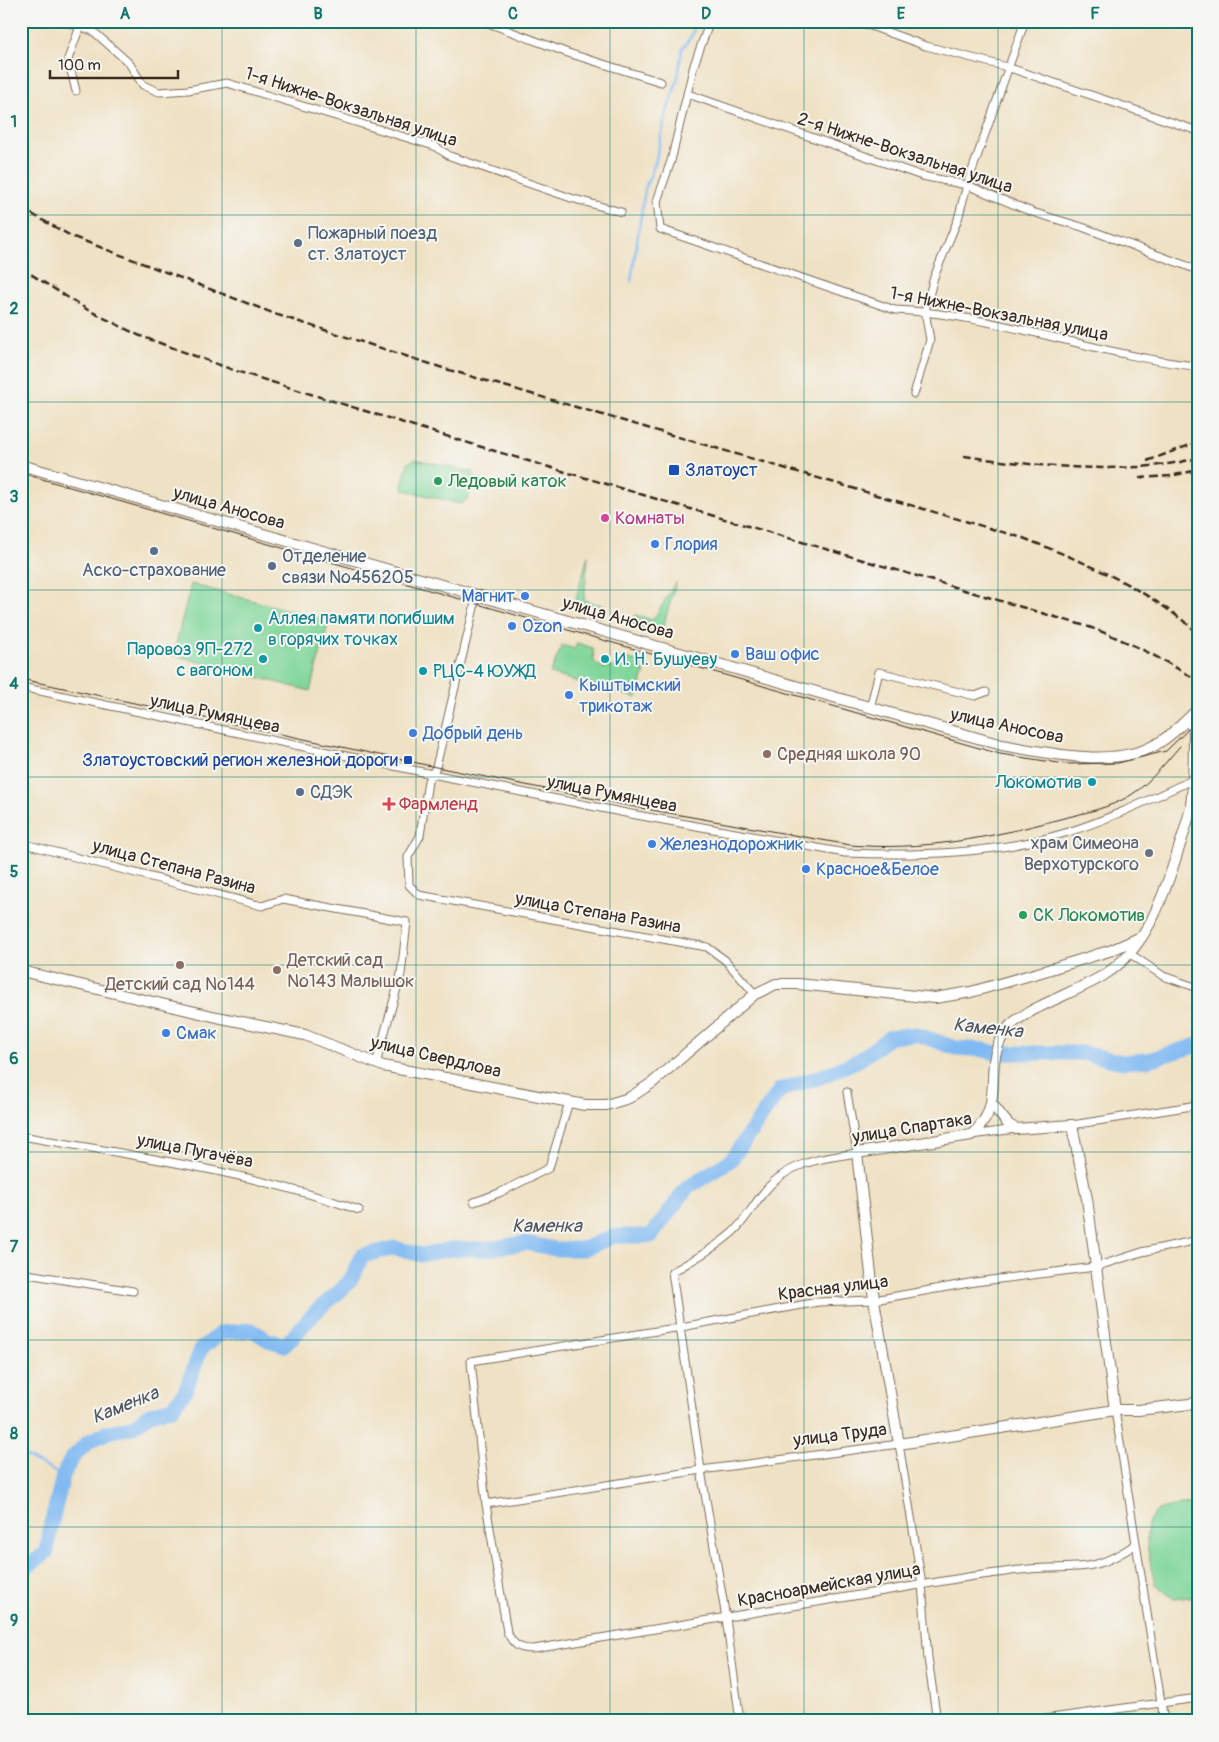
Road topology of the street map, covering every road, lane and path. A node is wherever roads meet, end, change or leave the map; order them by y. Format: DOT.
graph roads {
  1 [pos="62,21"];
  2 [pos="483,21"];
  3 [pos="710,21"];
  4 [pos="857,21"];
  5 [pos="1025,21"];
  6 [pos="82,24"];
  7 [pos="1007,67"];
  8 [pos="661,82"];
  9 [pos="76,91"];
  10 [pos="688,94"];
  11 [pos="1198,131"];
  12 [pos="967,185"];
  13 [pos="621,212"];
  14 [pos="1198,270"];
  15 [pos="925,311"];
  16 [pos="1194,366"];
  17 [pos="914,394"];
  18 [pos="21,465"];
  19 [pos="477,595"];
  20 [pos="21,687"];
  21 [pos="986,692"];
  22 [pos="870,708"];
  23 [pos="1198,710"];
  24 [pos="1188,719"];
  25 [pos="432,774"];
  26 [pos="1195,781"];
  27 [pos="21,843"];
  28 [pos="1142,937"];
  29 [pos="1130,953"];
  30 [pos="21,972"];
  31 [pos="1198,988"];
  32 [pos="755,994"];
  33 [pos="376,1064"];
  34 [pos="847,1092"];
  35 [pos="569,1102"];
  36 [pos="992,1105"];
  37 [pos="1198,1105"];
  38 [pos="1072,1125"];
  39 [pos="1016,1129"];
  40 [pos="971,1135"];
  41 [pos="21,1136"];
  42 [pos="857,1153"];
  43 [pos="474,1202"];
  44 [pos="359,1210"];
  45 [pos="1198,1240"];
  46 [pos="1095,1267"];
  47 [pos="21,1273"];
  48 [pos="133,1291"];
  49 [pos="874,1300"];
  50 [pos="681,1327"];
  51 [pos="1198,1403"];
  52 [pos="1115,1410"];
  53 [pos="898,1444"];
  54 [pos="701,1470"];
  55 [pos="486,1504"];
  56 [pos="1136,1544"];
  57 [pos="922,1584"];
  58 [pos="726,1618"];
  59 [pos="1198,1698"];
  60 [pos="1161,1702"];
  61 [pos="740,1721"];
  62 [pos="937,1721"];
  63 [pos="1029,1721"];
  64 [pos="1164,1721"];
  1 -- 6 [label="street, 1-я Нижне-Вокзальная улица"];
  2 -- 8 [label="street"];
  3 -- 10 [label="street"];
  4 -- 7 [label="street"];
  5 -- 7 [label="street"];
  6 -- 9 [label="street"];
  6 -- 13 [label="street, 1-я Нижне-Вокзальная улица"];
  7 -- 11 [label="street"];
  7 -- 12 [label="street"];
  10 -- 12 [label="street, 2-я Нижне-Вокзальная улица"];
  10 -- 15 [label="street, 1-я Нижне-Вокзальная улица"];
  12 -- 14 [label="street, 2-я Нижне-Вокзальная улица"];
  12 -- 15 [label="street"];
  15 -- 16 [label="street, 1-я Нижне-Вокзальная улица"];
  15 -- 17 [label="street"];
  18 -- 19 [label="street, улица Аносова"];
  19 -- 22 [label="street, улица Аносова"];
  19 -- 25 [label="street"];
  20 -- 25 [label="street, улица Румянцева"];
  21 -- 22 [label="street"];
  22 -- 24 [label="street, улица Аносова"];
  23 -- 24 [label="street, улица Аносова"];
  24 -- 26 [label="street"];
  25 -- 26 [label="street, улица Румянцева"];
  25 -- 32 [label="street, улица Степана Разина"];
  26 -- 28 [label="street"];
  27 -- 33 [label="street, улица Степана Разина"];
  28 -- 29 [label="street"];
  28 -- 32 [label="street, улица Свердлова"];
  29 -- 31 [label="street"];
  29 -- 36 [label="street"];
  30 -- 33 [label="street, улица Свердлова"];
  32 -- 35 [label="street, улица Свердлова"];
  33 -- 35 [label="street, улица Свердлова"];
  34 -- 42 [label="street"];
  35 -- 43 [label="street"];
  36 -- 39 [label="street"];
  36 -- 40 [label="street"];
  37 -- 38 [label="street, улица Спартака"];
  38 -- 39 [label="street, улица Спартака"];
  38 -- 46 [label="street"];
  39 -- 40 [label="street, улица Спартака"];
  40 -- 42 [label="street, улица Спартака"];
  41 -- 44 [label="street, улица Пугачёва"];
  42 -- 49 [label="street"];
  42 -- 50 [label="street, улица Спартака"];
  45 -- 46 [label="street, Красная улица"];
  46 -- 49 [label="street, Красная улица"];
  46 -- 52 [label="street"];
  47 -- 48 [label="street"];
  49 -- 50 [label="street, Красная улица"];
  49 -- 53 [label="street"];
  50 -- 54 [label="street"];
  50 -- 55 [label="street, Красная улица"];
  51 -- 52 [label="street, улица Труда"];
  52 -- 53 [label="street, улица Труда"];
  52 -- 56 [label="street"];
  53 -- 54 [label="street, улица Труда"];
  53 -- 57 [label="street"];
  54 -- 55 [label="street, улица Труда"];
  54 -- 58 [label="street"];
  55 -- 58 [label="street, Красноармейская улица"];
  56 -- 57 [label="street, Красноармейская улица"];
  56 -- 60 [label="street"];
  57 -- 58 [label="street, Красноармейская улица"];
  57 -- 62 [label="street"];
  58 -- 61 [label="street"];
  59 -- 60 [label="street"];
  60 -- 63 [label="street"];
  60 -- 64 [label="street"];
}
